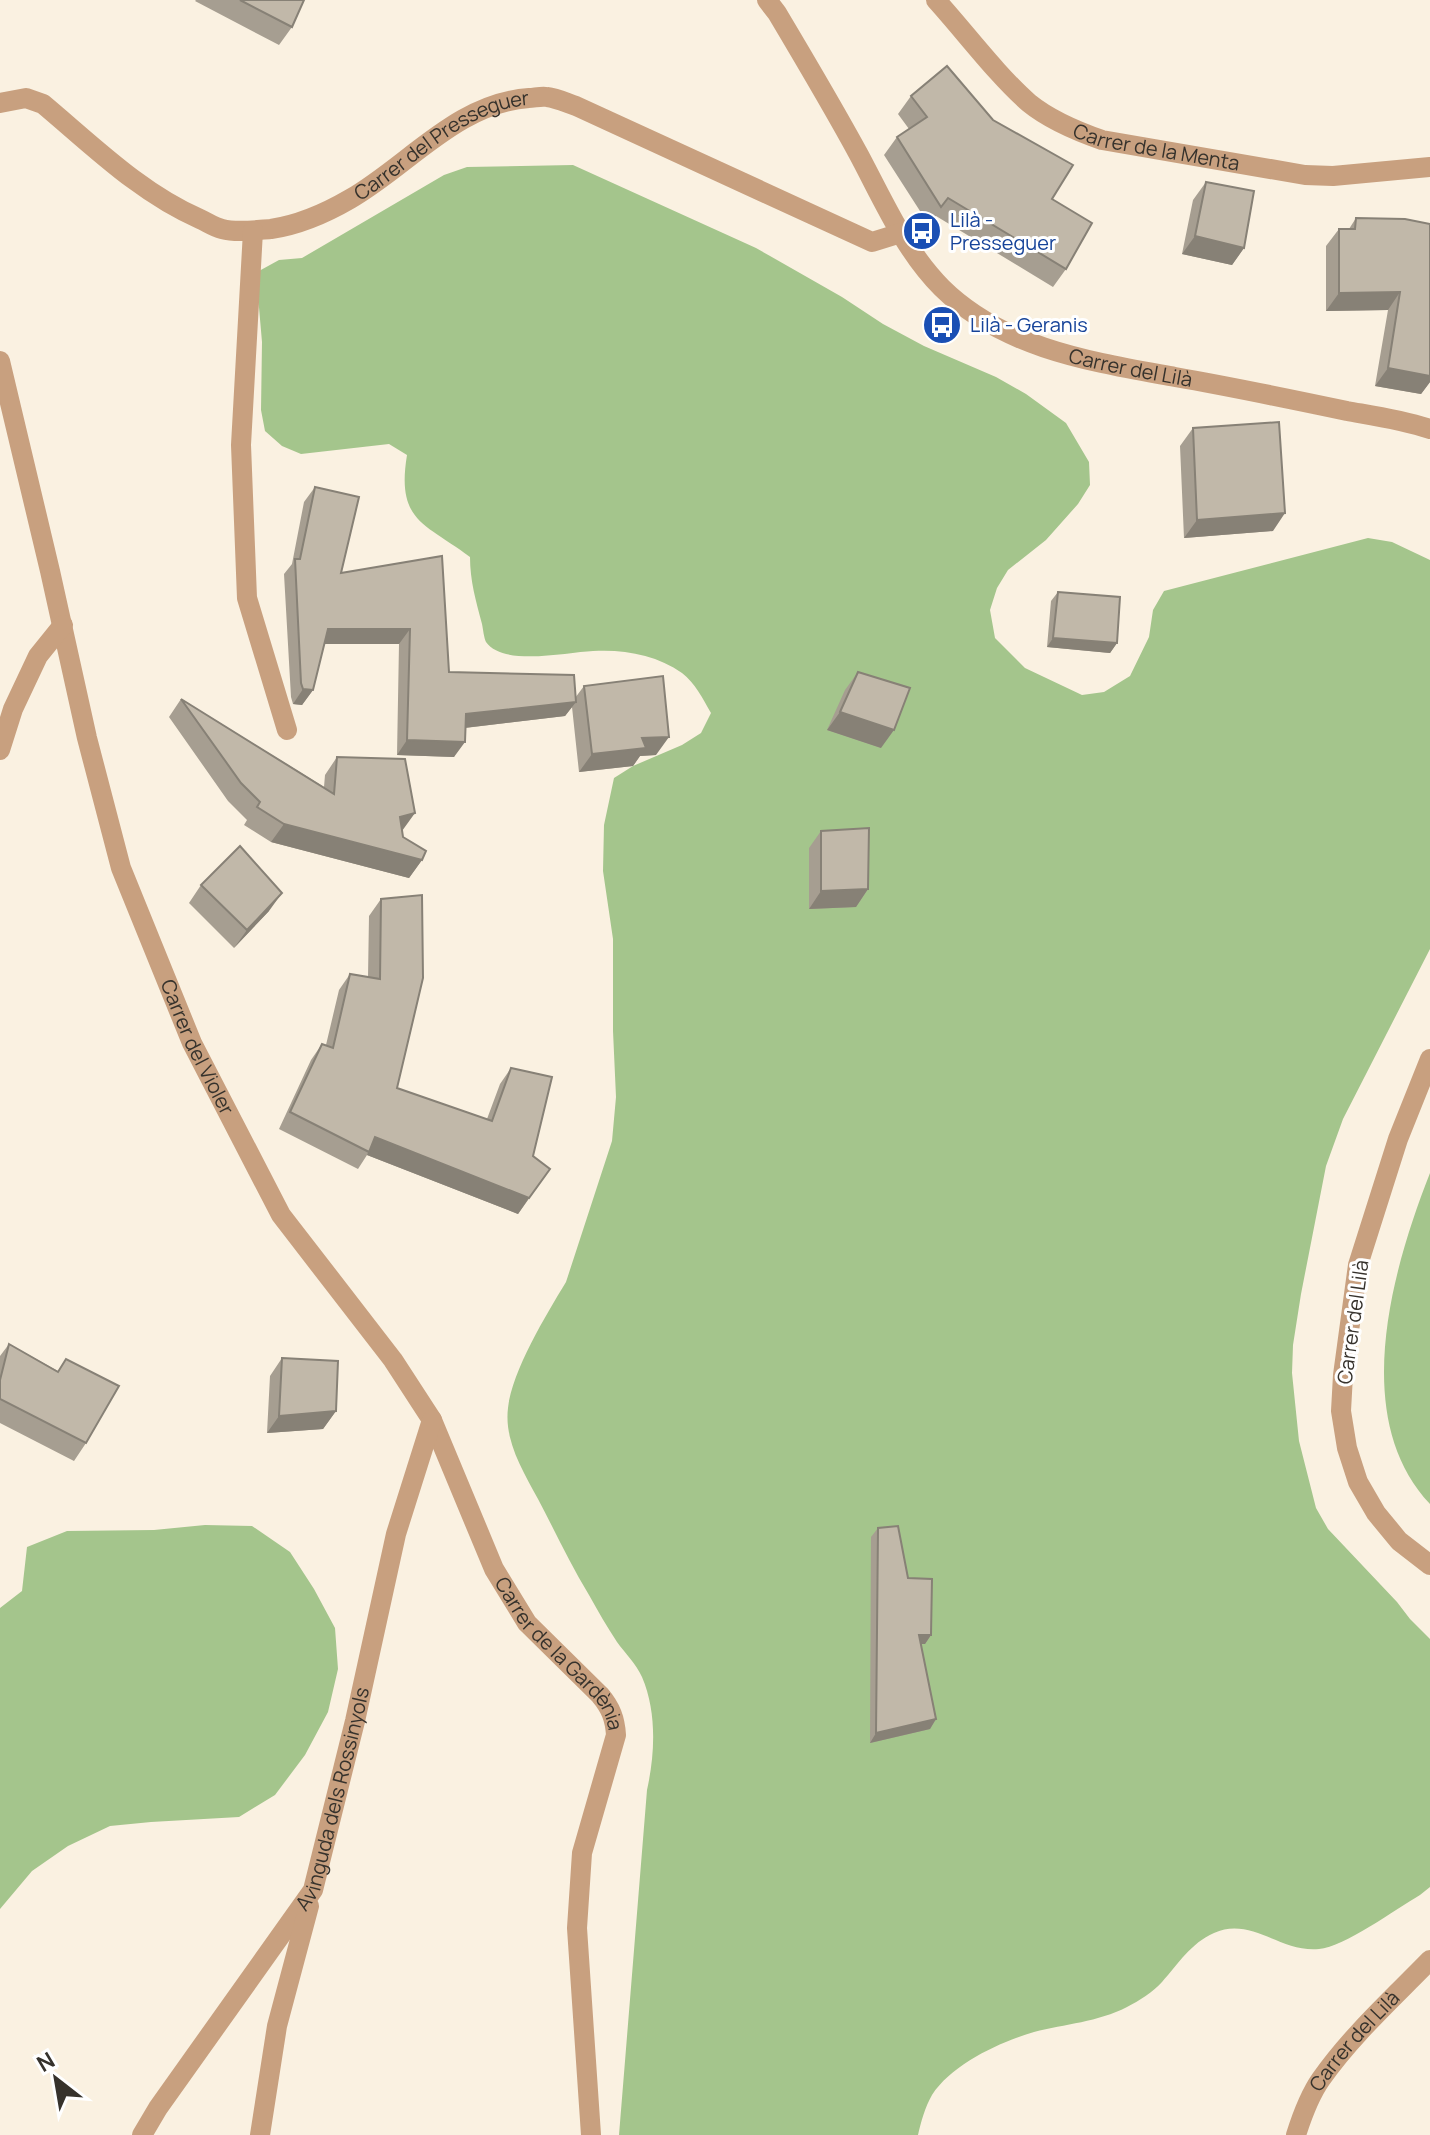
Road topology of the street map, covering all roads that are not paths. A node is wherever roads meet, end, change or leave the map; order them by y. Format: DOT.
graph roads {
  1 [pos="767,0"];
  2 [pos="936,0"];
  3 [pos="0,103"];
  4 [pos="1430,167"];
  5 [pos="253,231"];
  6 [pos="901,233"];
  7 [pos="0,361"];
  8 [pos="1430,429"];
  9 [pos="63,625"];
  10 [pos="287,730"];
  11 [pos="0,750"];
  12 [pos="1430,1059"];
  13 [pos="432,1420"];
  14 [pos="1430,1565"];
  15 [pos="313,1890"];
  16 [pos="1430,1960"];
  17 [pos="142,2135"];
  18 [pos="260,2135"];
  19 [pos="591,2135"];
  20 [pos="1296,2135"];
  1 -- 6 [label="street, Carrer del Lilà"];
  2 -- 4 [label="street, Carrer de la Menta"];
  3 -- 5 [label="street, Carrer del Presseguer"];
  5 -- 6 [label="street, Carrer del Presseguer"];
  5 -- 10 [label="street"];
  6 -- 8 [label="street, Carrer del Lilà"];
  7 -- 9 [label="street"];
  9 -- 11 [label="street"];
  9 -- 13 [label="street, Carrer del Violer"];
  12 -- 14 [label="street, Carrer del Lilà"];
  13 -- 15 [label="street, Avinguda dels Rossinyols"];
  13 -- 19 [label="street, Carrer de la Gardènia"];
  15 -- 17 [label="street, Avinguda dels Rossinyols"];
  15 -- 18 [label="street"];
  16 -- 20 [label="street, Carrer del Lilà"];
}
